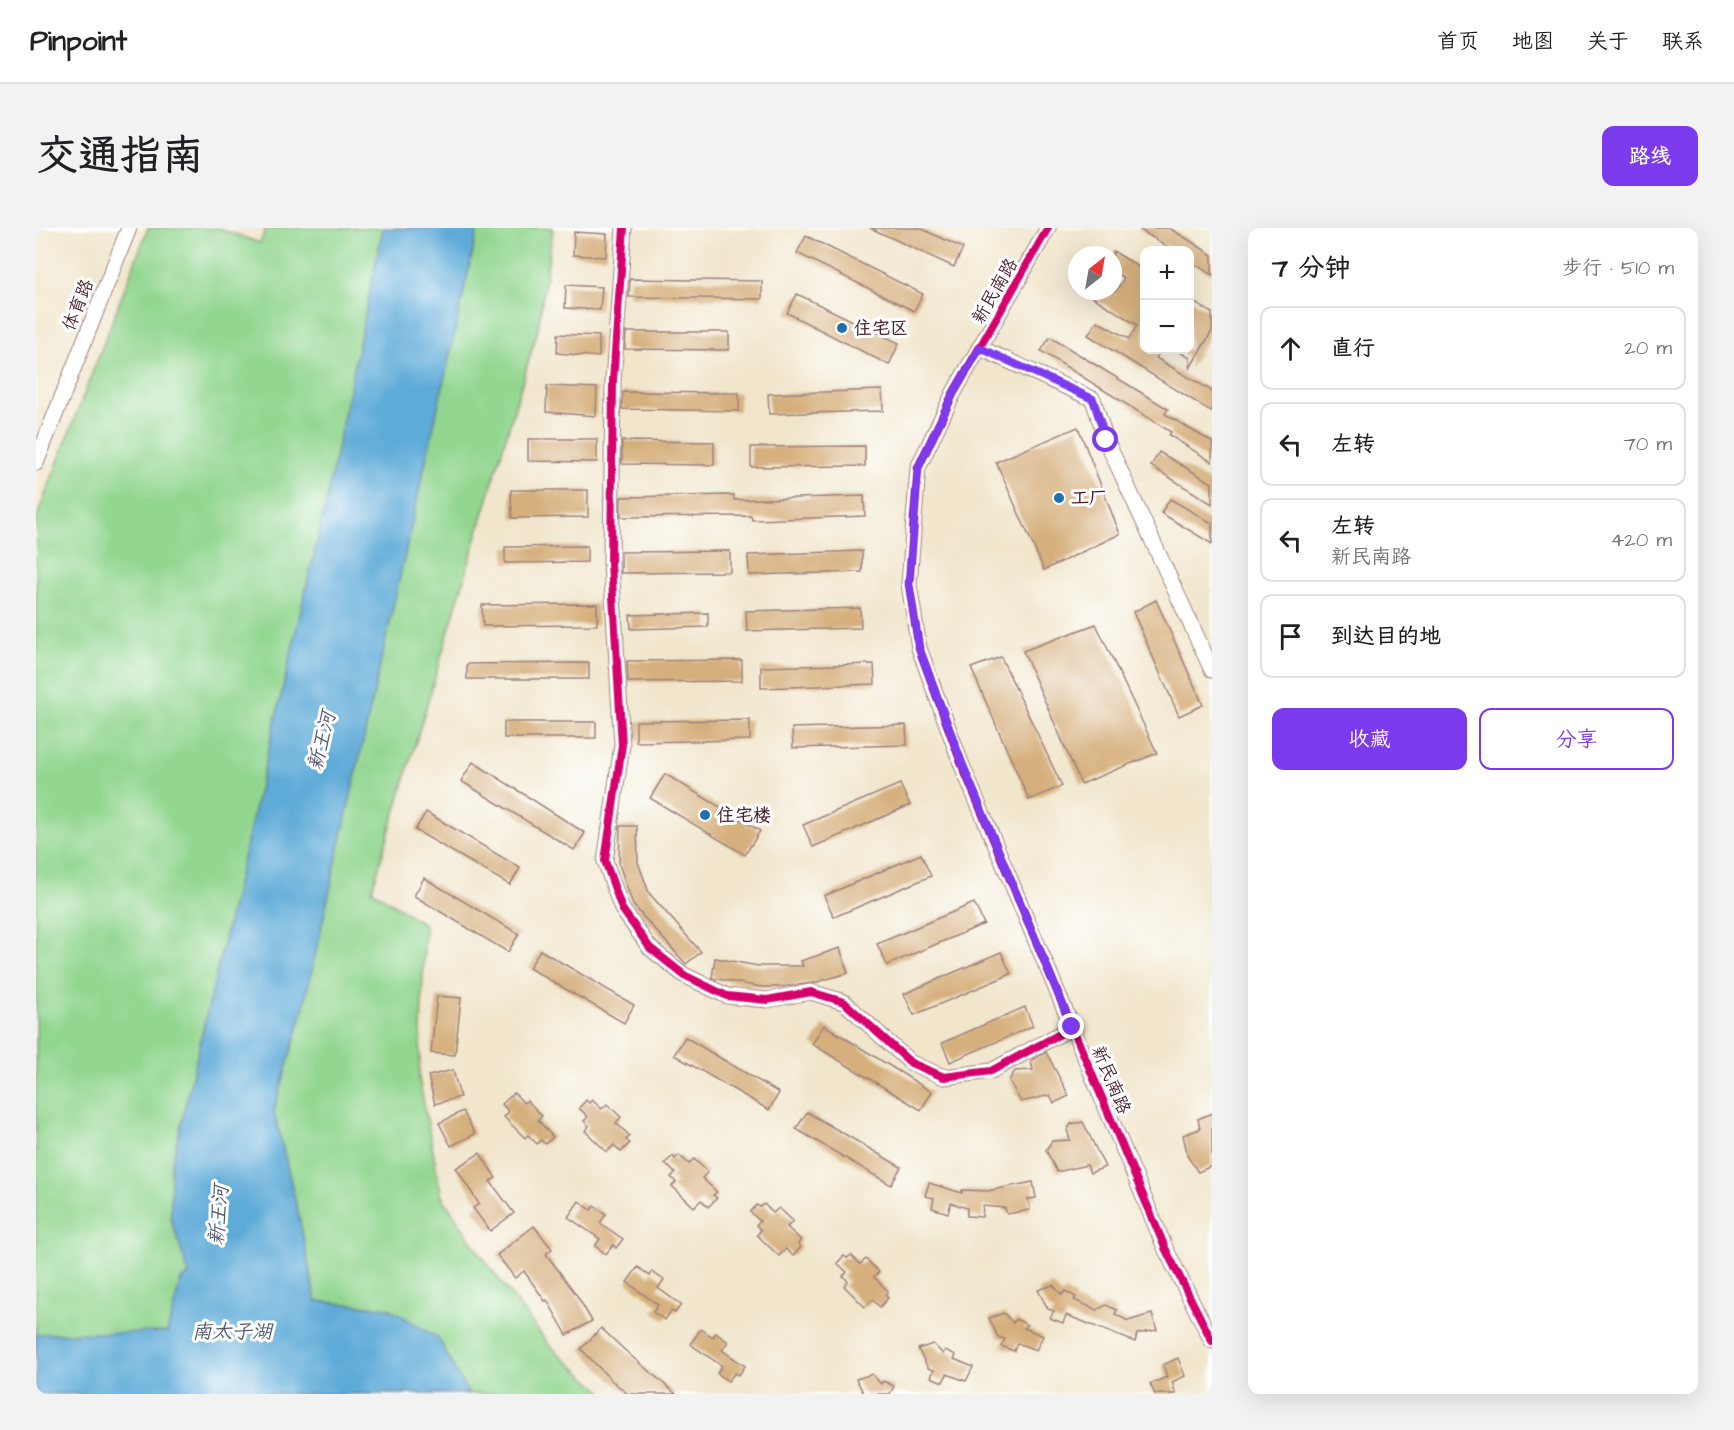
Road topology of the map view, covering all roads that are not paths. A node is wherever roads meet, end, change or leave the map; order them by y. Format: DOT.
graph roads {
  1 [pos="129,228"];
  2 [pos="624,228"];
  3 [pos="1048,228"];
  4 [pos="980,348"];
  5 [pos="36,463"];
  6 [pos="1212,670"];
  7 [pos="1072,1027"];
  8 [pos="1212,1341"];
  1 -- 5 [label="street, 体育路"];
  2 -- 7 [label="street"];
  3 -- 4 [label="street, 新民南路"];
  4 -- 6 [label="street"];
  4 -- 7 [label="street, 新民南路"];
  7 -- 8 [label="street, 新民南路"];
}
